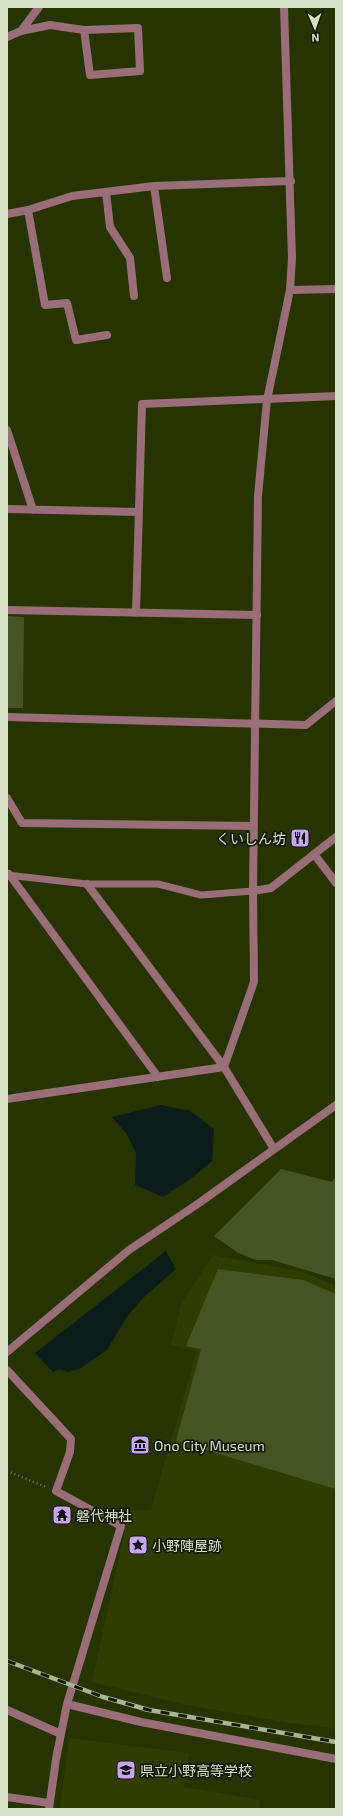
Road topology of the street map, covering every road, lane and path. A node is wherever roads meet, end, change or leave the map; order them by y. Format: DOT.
graph roads {
  1 [pos="38,7"];
  2 [pos="284,7"];
  3 [pos="84,30"];
  4 [pos="22,31"];
  5 [pos="7,36"];
  6 [pos="291,181"];
  7 [pos="154,186"];
  8 [pos="106,192"];
  9 [pos="28,210"];
  10 [pos="7,214"];
  11 [pos="166,278"];
  12 [pos="336,289"];
  13 [pos="290,290"];
  14 [pos="134,296"];
  15 [pos="107,335"];
  16 [pos="336,396"];
  17 [pos="267,400"];
  18 [pos="7,430"];
  19 [pos="7,509"];
  20 [pos="33,510"];
  21 [pos="139,512"];
  22 [pos="7,610"];
  23 [pos="136,613"];
  24 [pos="257,615"];
  25 [pos="336,701"];
  26 [pos="7,717"];
  27 [pos="256,723"];
  28 [pos="7,798"];
  29 [pos="253,826"];
  30 [pos="336,837"];
  31 [pos="314,854"];
  32 [pos="8,874"];
  33 [pos="336,883"];
  34 [pos="87,884"];
  35 [pos="253,891"];
  36 [pos="224,1066"];
  37 [pos="158,1077"];
  38 [pos="7,1099"];
  39 [pos="336,1105"];
  40 [pos="274,1149"];
  41 [pos="7,1352"];
  42 [pos="7,1370"];
  43 [pos="7,1471"];
  44 [pos="56,1491"];
  45 [pos="67,1704"];
  46 [pos="7,1710"];
  47 [pos="61,1734"];
  48 [pos="336,1759"];
  49 [pos="7,1797"];
  50 [pos="49,1806"];
  1 -- 4 [label="street"];
  2 -- 6 [label="street"];
  3 -- 3 [label="street"];
  3 -- 4 [label="street"];
  4 -- 5 [label="street"];
  6 -- 7 [label="street"];
  6 -- 13 [label="street"];
  7 -- 8 [label="street"];
  7 -- 11 [label="street"];
  8 -- 9 [label="street"];
  8 -- 14 [label="street"];
  9 -- 10 [label="street"];
  9 -- 15 [label="street"];
  12 -- 13 [label="street"];
  13 -- 17 [label="street"];
  16 -- 17 [label="street"];
  17 -- 21 [label="street"];
  17 -- 24 [label="street"];
  18 -- 20 [label="street"];
  19 -- 20 [label="street"];
  20 -- 21 [label="street"];
  21 -- 23 [label="street"];
  22 -- 23 [label="street"];
  23 -- 24 [label="street"];
  24 -- 27 [label="street"];
  25 -- 27 [label="street"];
  26 -- 27 [label="street"];
  27 -- 29 [label="street"];
  28 -- 29 [label="street"];
  29 -- 35 [label="street"];
  30 -- 31 [label="street"];
  31 -- 33 [label="street"];
  31 -- 35 [label="street"];
  32 -- 34 [label="lane"];
  32 -- 37 [label="street"];
  34 -- 35 [label="lane"];
  34 -- 36 [label="street"];
  35 -- 36 [label="street"];
  36 -- 37 [label="street"];
  36 -- 40 [label="street"];
  37 -- 38 [label="street"];
  39 -- 40 [label="street"];
  40 -- 41 [label="street"];
  42 -- 44 [label="street"];
  43 -- 44 [label="path"];
  44 -- 45 [label="street"];
  45 -- 47 [label="street"];
  45 -- 48 [label="street"];
  46 -- 47 [label="street"];
  47 -- 50 [label="street"];
  49 -- 50 [label="street"];
}
